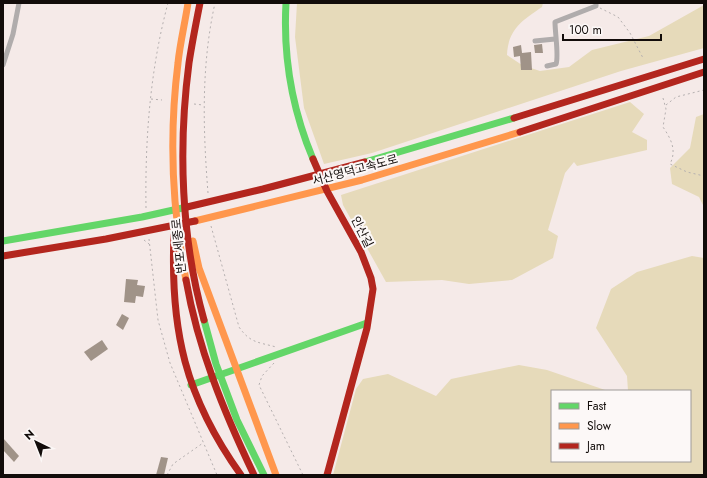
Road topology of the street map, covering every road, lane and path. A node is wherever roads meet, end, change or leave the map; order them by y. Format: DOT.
graph roads {
  1 [pos="19,3"];
  2 [pos="168,3"];
  3 [pos="188,3"];
  4 [pos="200,3"];
  5 [pos="215,3"];
  6 [pos="286,3"];
  7 [pos="596,5"];
  8 [pos="555,39"];
  9 [pos="535,41"];
  10 [pos="643,58"];
  11 [pos="704,59"];
  12 [pos="3,65"];
  13 [pos="547,66"];
  14 [pos="704,72"];
  15 [pos="704,90"];
  16 [pos="663,98"];
  17 [pos="150,99"];
  18 [pos="162,100"];
  19 [pos="190,103"];
  20 [pos="203,105"];
  21 [pos="665,105"];
  22 [pos="704,176"];
  23 [pos="208,194"];
  24 [pos="175,211"];
  25 [pos="186,212"];
  26 [pos="146,214"];
  27 [pos="211,225"];
  28 [pos="148,237"];
  29 [pos="3,241"];
  30 [pos="3,256"];
  31 [pos="367,323"];
  32 [pos="289,350"];
  33 [pos="279,360"];
  34 [pos="238,369"];
  35 [pos="191,385"];
  36 [pos="203,443"];
  37 [pos="167,475"];
  38 [pos="217,475"];
  39 [pos="241,475"];
  40 [pos="254,475"];
  41 [pos="264,475"];
  42 [pos="276,475"];
  43 [pos="303,475"];
  44 [pos="327,475"];
  1 -- 12 [label="street"];
  2 -- 17 [label="path"];
  3 -- 24 [label="main road, 반포세종로"];
  4 -- 25 [label="main road, 반포세종로"];
  5 -- 20 [label="path"];
  6 -- 31 [label="main road, 안산길"];
  7 -- 8 [label="street"];
  7 -- 10 [label="path"];
  8 -- 9 [label="street"];
  8 -- 13 [label="street"];
  11 -- 29 [label="main road, 서산영덕고속도로"];
  14 -- 30 [label="main road, 서산영덕고속도로"];
  15 -- 21 [label="path"];
  16 -- 21 [label="path"];
  17 -- 18 [label="path"];
  17 -- 26 [label="path"];
  19 -- 20 [label="path"];
  20 -- 23 [label="path"];
  21 -- 22 [label="path"];
  24 -- 35 [label="main road"];
  24 -- 40 [label="main road, 반포세종로"];
  25 -- 34 [label="main road"];
  25 -- 41 [label="main road, 반포세종로"];
  27 -- 32 [label="path"];
  28 -- 36 [label="path"];
  31 -- 32 [label="main road"];
  31 -- 44 [label="main road, 안산길"];
  32 -- 34 [label="main road"];
  33 -- 43 [label="path"];
  34 -- 35 [label="main road"];
  34 -- 42 [label="main road"];
  35 -- 39 [label="main road"];
  36 -- 37 [label="path"];
  36 -- 38 [label="path"];
}
